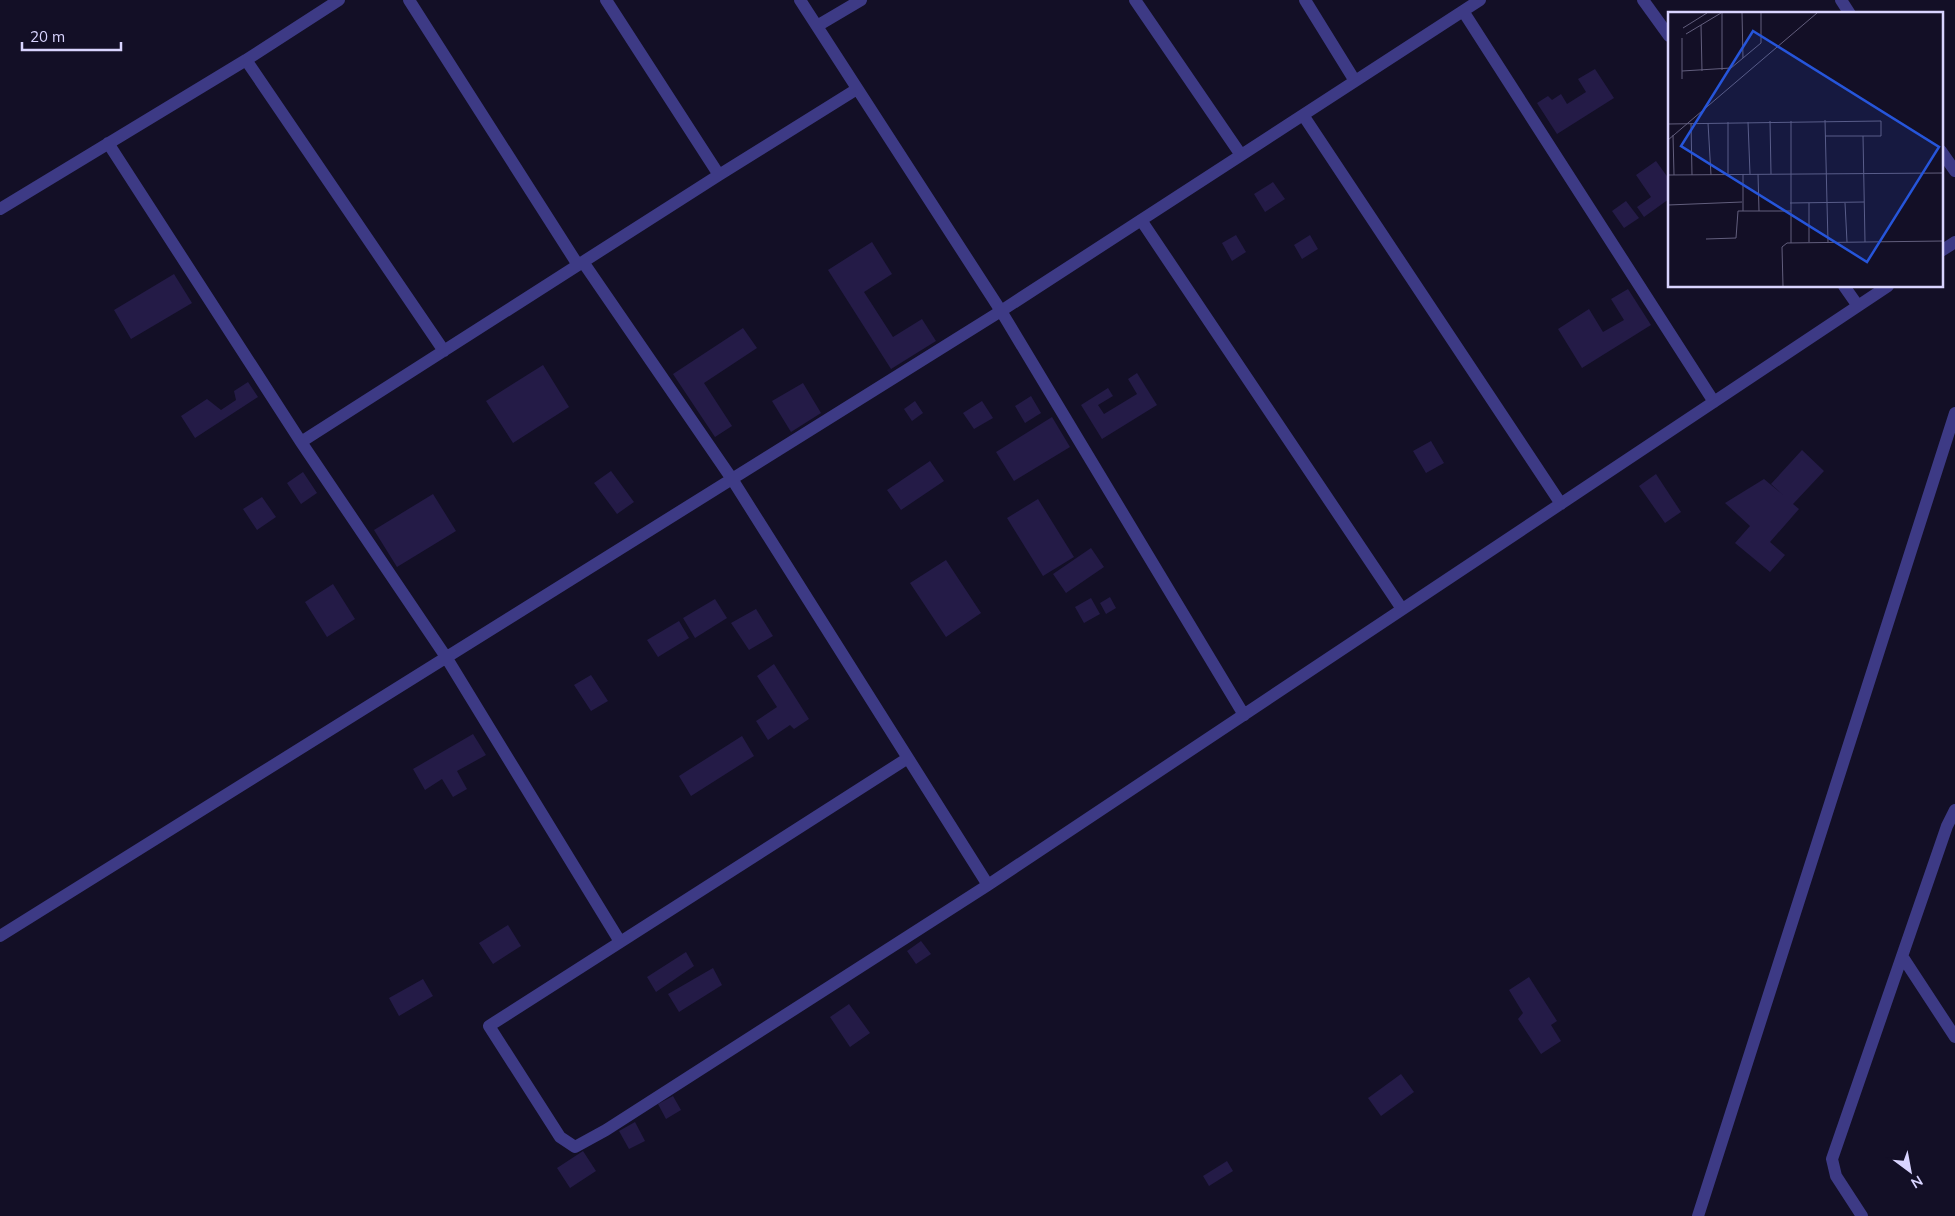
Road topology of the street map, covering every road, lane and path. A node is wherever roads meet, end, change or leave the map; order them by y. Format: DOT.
graph roads {
  1 [pos="339,0"];
  2 [pos="409,0"];
  3 [pos="606,0"];
  4 [pos="800,0"];
  5 [pos="861,0"];
  6 [pos="1135,0"];
  7 [pos="1305,0"];
  8 [pos="1480,0"];
  9 [pos="1643,0"];
  10 [pos="1841,0"];
  11 [pos="1463,11"];
  12 [pos="1849,12"];
  13 [pos="817,26"];
  14 [pos="1668,35"];
  15 [pos="246,60"];
  16 [pos="1355,81"];
  17 [pos="857,89"];
  18 [pos="1303,115"];
  19 [pos="108,143"];
  20 [pos="1942,152"];
  21 [pos="1240,155"];
  22 [pos="1955,172"];
  23 [pos="719,175"];
  24 [pos="0,209"];
  25 [pos="1141,220"];
  26 [pos="1955,242"];
  27 [pos="1942,250"];
  28 [pos="581,263"];
  29 [pos="1845,288"];
  30 [pos="1885,288"];
  31 [pos="1858,306"];
  32 [pos="1000,311"];
  33 [pos="444,351"];
  34 [pos="1714,402"];
  35 [pos="1955,413"];
  36 [pos="301,442"];
  37 [pos="732,479"];
  38 [pos="1561,504"];
  39 [pos="1402,610"];
  40 [pos="446,657"];
  41 [pos="1244,715"];
  42 [pos="908,758"];
  43 [pos="1955,810"];
  44 [pos="988,885"];
  45 [pos="0,936"];
  46 [pos="619,940"];
  47 [pos="1902,956"];
  48 [pos="1955,1037"];
  49 [pos="1698,1216"];
  50 [pos="1862,1216"];
  1 -- 15 [label="street"];
  2 -- 28 [label="street"];
  3 -- 23 [label="street"];
  4 -- 13 [label="street"];
  5 -- 13 [label="street"];
  6 -- 21 [label="street"];
  7 -- 16 [label="street"];
  8 -- 11 [label="street"];
  9 -- 14 [label="street"];
  10 -- 12 [label="street"];
  11 -- 16 [label="street"];
  11 -- 34 [label="street"];
  13 -- 17 [label="street"];
  15 -- 19 [label="street"];
  15 -- 33 [label="street"];
  16 -- 18 [label="street"];
  17 -- 23 [label="street"];
  17 -- 32 [label="street"];
  18 -- 21 [label="street"];
  18 -- 38 [label="street"];
  19 -- 24 [label="street"];
  19 -- 36 [label="street"];
  20 -- 22 [label="street"];
  21 -- 25 [label="street"];
  23 -- 28 [label="street"];
  25 -- 32 [label="street"];
  25 -- 39 [label="street"];
  26 -- 27 [label="street"];
  28 -- 33 [label="street"];
  28 -- 37 [label="street"];
  29 -- 31 [label="street"];
  30 -- 31 [label="street"];
  31 -- 34 [label="street"];
  32 -- 37 [label="street"];
  32 -- 41 [label="street"];
  33 -- 36 [label="street"];
  34 -- 38 [label="street"];
  35 -- 49 [label="street"];
  36 -- 40 [label="street"];
  37 -- 40 [label="street"];
  37 -- 42 [label="street"];
  38 -- 39 [label="street"];
  39 -- 41 [label="street"];
  40 -- 45 [label="street"];
  40 -- 46 [label="street"];
  41 -- 44 [label="street"];
  42 -- 44 [label="street"];
  42 -- 46 [label="street"];
  43 -- 47 [label="street"];
  44 -- 46 [label="street"];
  47 -- 48 [label="street"];
  47 -- 50 [label="street"];
}
